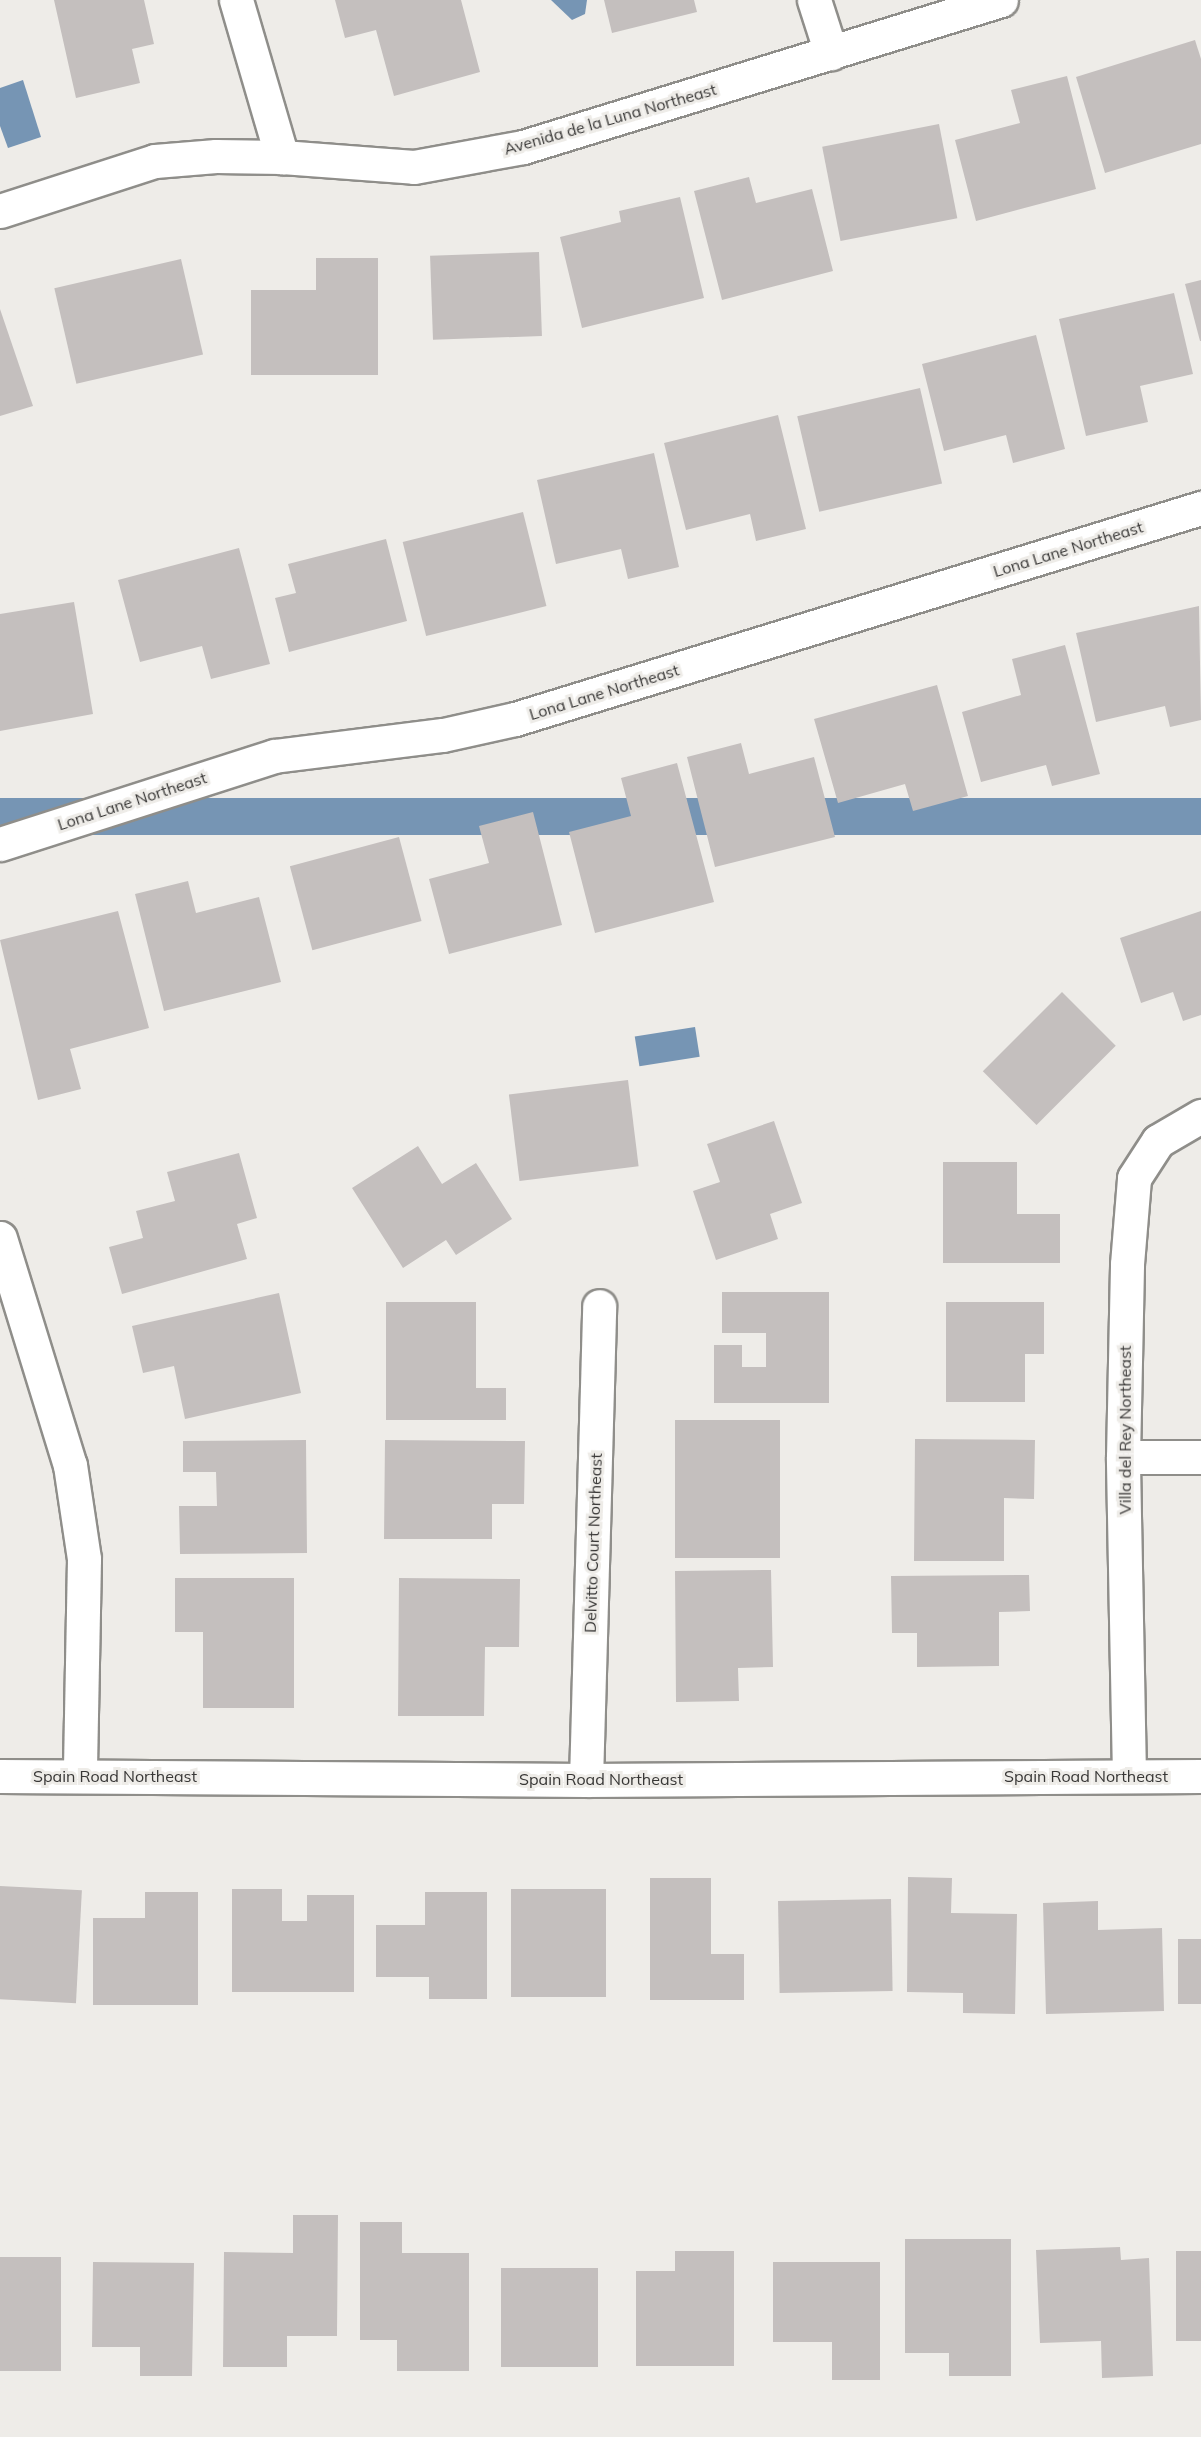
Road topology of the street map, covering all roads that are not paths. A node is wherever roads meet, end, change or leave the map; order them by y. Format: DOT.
graph roads {
  1 [pos="236,0"];
  2 [pos="814,0"];
  3 [pos="1001,0"];
  4 [pos="831,53"];
  5 [pos="282,157"];
  6 [pos="0,211"];
  7 [pos="1201,508"];
  8 [pos="0,844"];
  9 [pos="1201,1116"];
  10 [pos="0,1238"];
  11 [pos="599,1306"];
  12 [pos="1123,1457"];
  13 [pos="1201,1457"];
  14 [pos="0,1776"];
  15 [pos="80,1776"];
  16 [pos="1129,1776"];
  17 [pos="1201,1776"];
  18 [pos="586,1780"];
  1 -- 5 [label="street"];
  2 -- 4 [label="street"];
  3 -- 4 [label="street, Avenida de la Luna Northeast"];
  4 -- 5 [label="street, Avenida de la Luna Northeast"];
  5 -- 6 [label="street, Avenida de la Luna Northeast"];
  7 -- 8 [label="street, Lona Lane Northeast"];
  9 -- 12 [label="street, Villa del Rey Northeast"];
  10 -- 15 [label="street"];
  11 -- 18 [label="street, Delvitto Court Northeast"];
  12 -- 13 [label="street"];
  12 -- 16 [label="street, Villa del Rey Northeast"];
  14 -- 15 [label="street, Spain Road Northeast"];
  15 -- 18 [label="street, Spain Road Northeast"];
  16 -- 17 [label="street, Spain Road Northeast"];
  16 -- 18 [label="street, Spain Road Northeast"];
}
